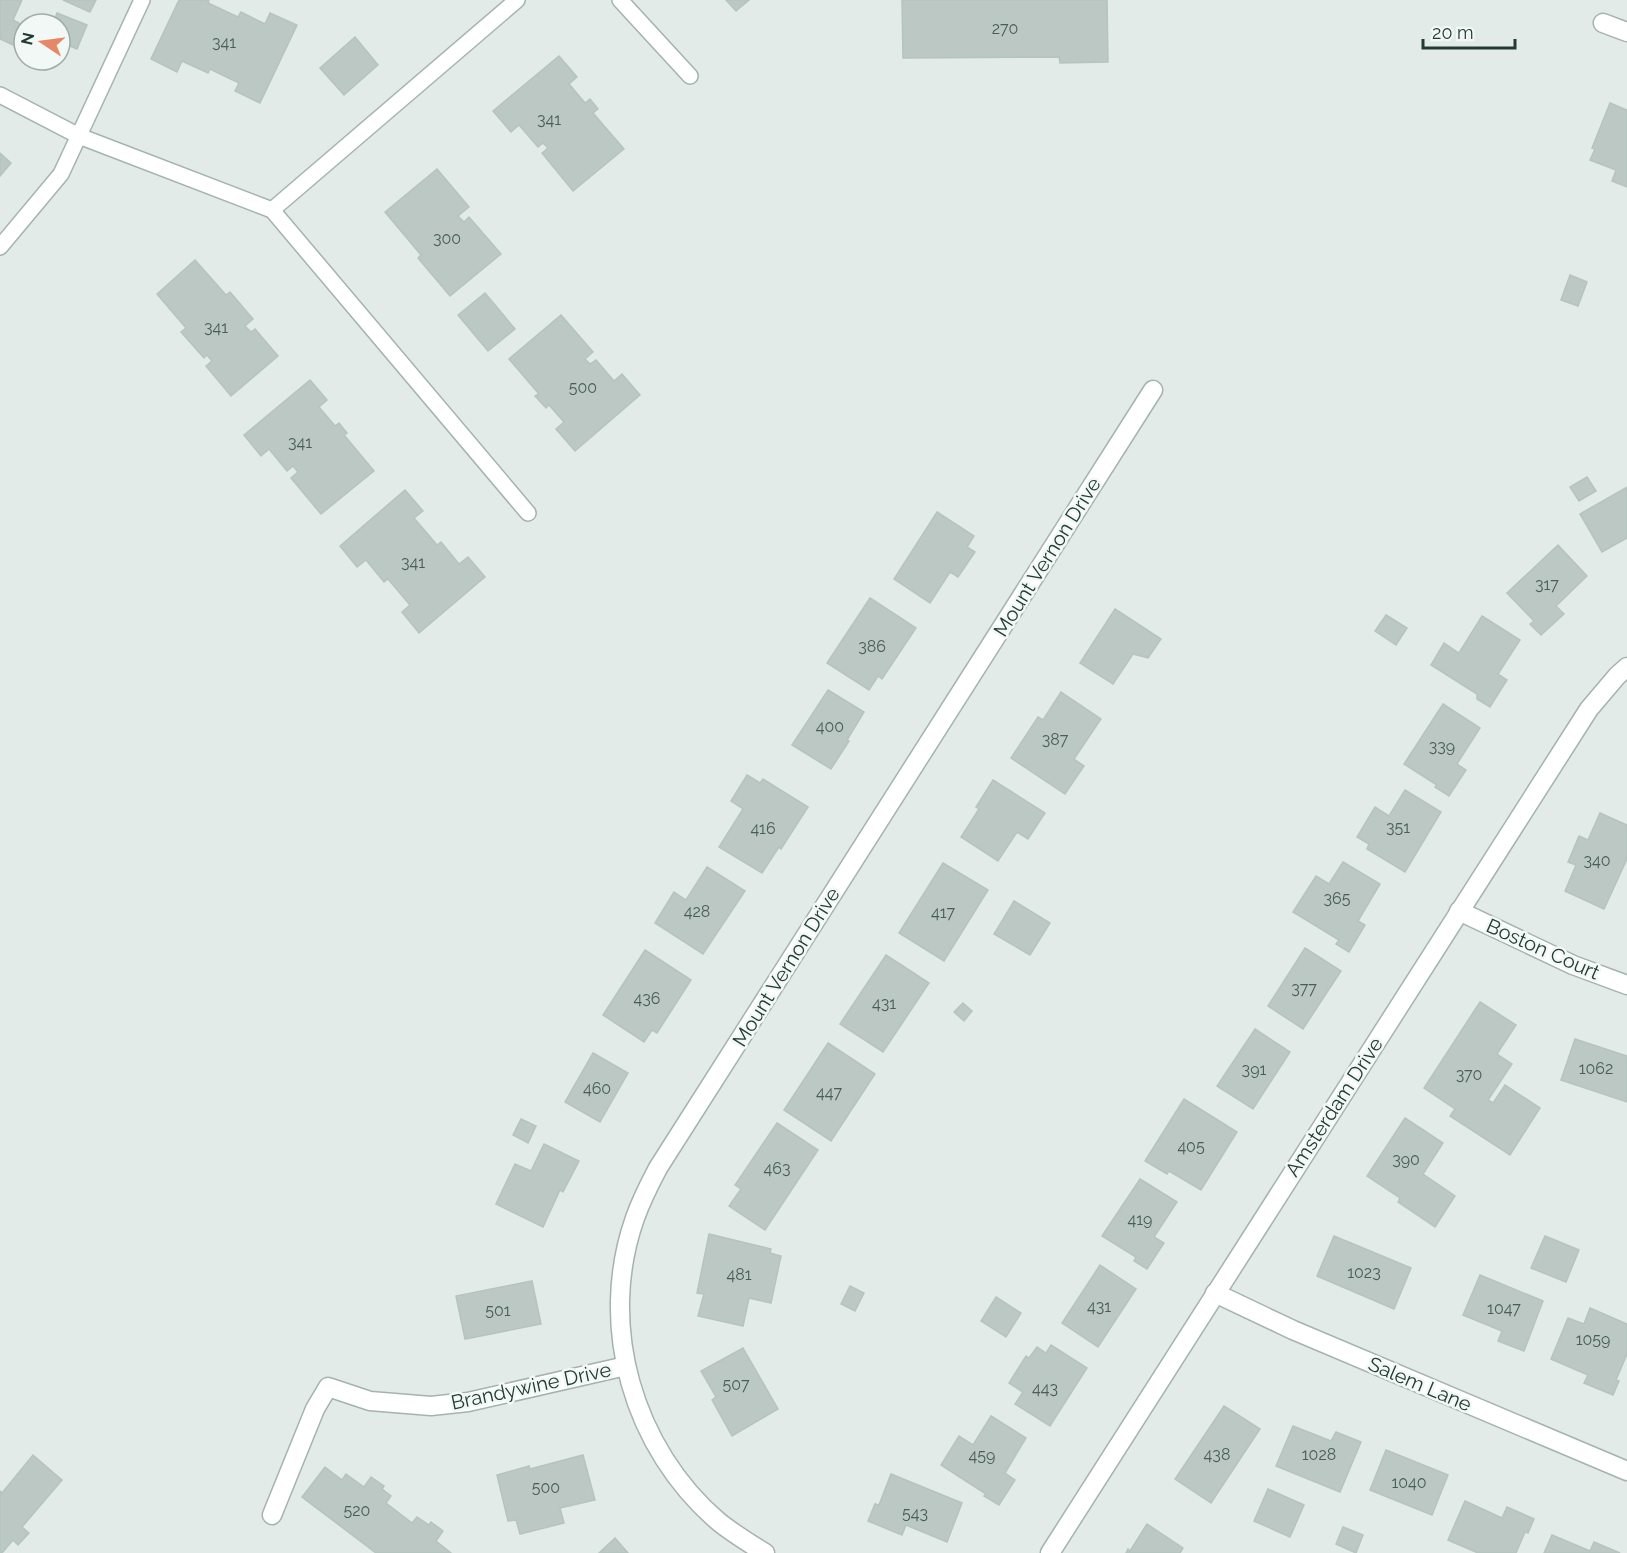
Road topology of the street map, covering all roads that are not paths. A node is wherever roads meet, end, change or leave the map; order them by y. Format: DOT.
graph roads {
  1 [pos="142,0"];
  2 [pos="517,0"];
  3 [pos="620,0"];
  4 [pos="1603,23"];
  5 [pos="1627,32"];
  6 [pos="690,76"];
  7 [pos="0,95"];
  8 [pos="79,136"];
  9 [pos="272,210"];
  10 [pos="0,247"];
  11 [pos="1153,390"];
  12 [pos="528,513"];
  13 [pos="1627,667"];
  14 [pos="1459,911"];
  15 [pos="1627,985"];
  16 [pos="1215,1293"];
  17 [pos="626,1366"];
  18 [pos="1627,1471"];
  19 [pos="272,1515"];
  20 [pos="765,1553"];
  21 [pos="1050,1553"];
  1 -- 8 [label="lane"];
  2 -- 9 [label="lane"];
  3 -- 6 [label="lane"];
  4 -- 5 [label="street"];
  7 -- 8 [label="lane"];
  8 -- 9 [label="lane"];
  8 -- 10 [label="lane"];
  9 -- 12 [label="lane"];
  11 -- 17 [label="street, Mount Vernon Drive"];
  13 -- 14 [label="street, Amsterdam Drive"];
  14 -- 15 [label="street, Boston Court"];
  14 -- 16 [label="street, Amsterdam Drive"];
  16 -- 18 [label="street, Salem Lane"];
  16 -- 21 [label="street, Amsterdam Drive"];
  17 -- 19 [label="street, Brandywine Drive"];
  17 -- 20 [label="street, Mount Vernon Drive"];
}
